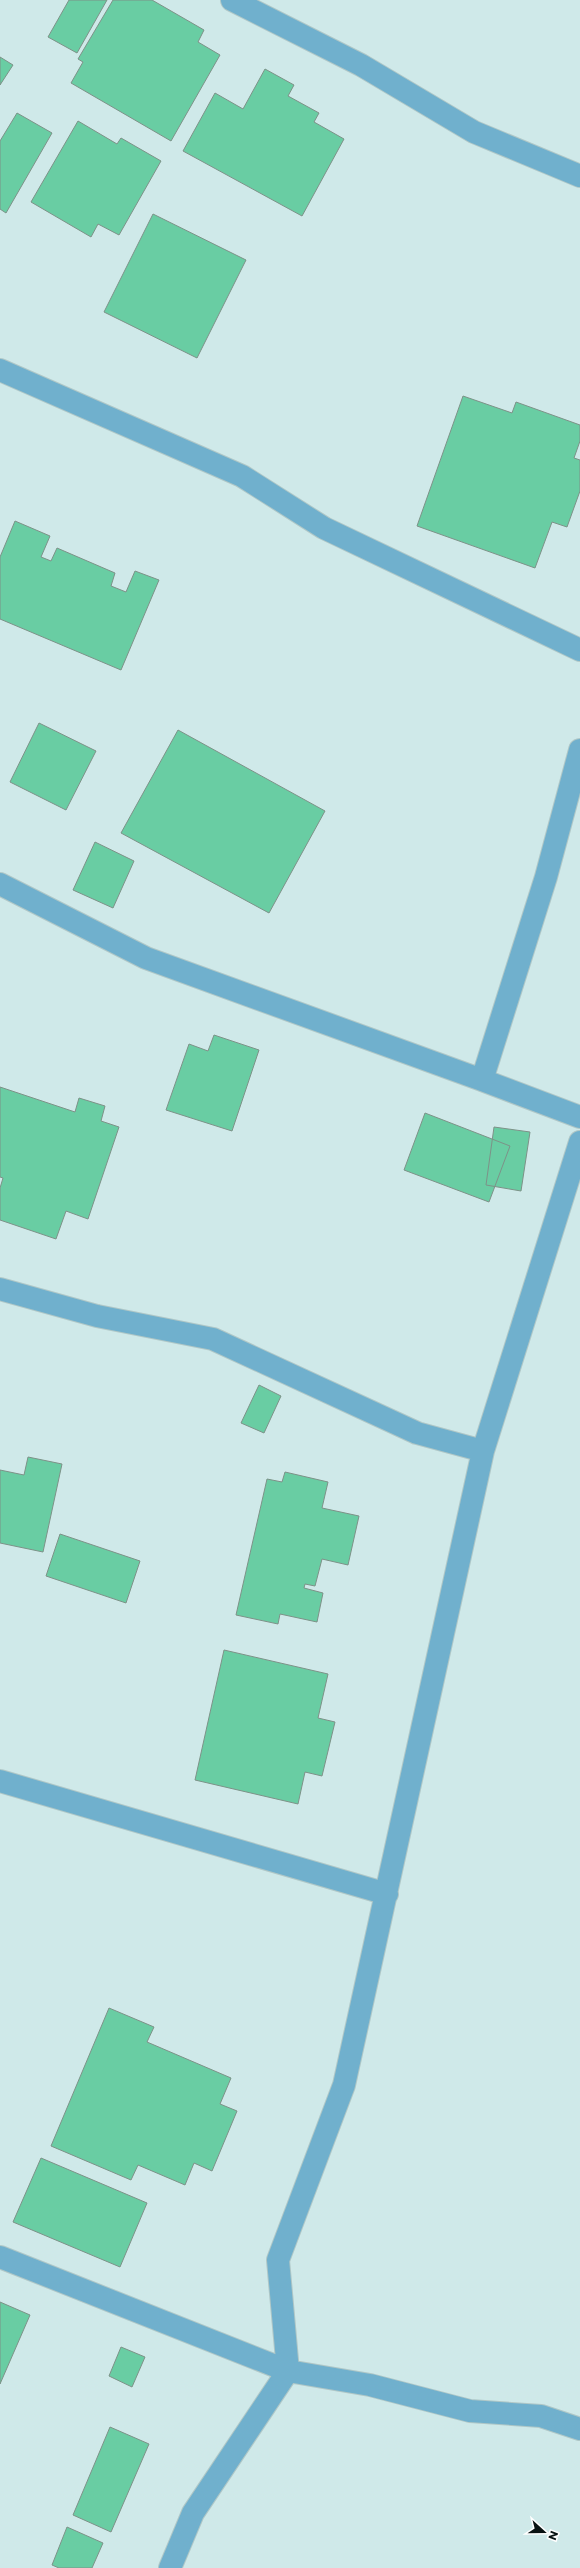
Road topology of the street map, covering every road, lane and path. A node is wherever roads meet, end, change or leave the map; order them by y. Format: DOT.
graph roads {
  1 [pos="232,0"];
  2 [pos="580,176"];
  3 [pos="0,370"];
  4 [pos="580,650"];
  5 [pos="580,750"];
  6 [pos="0,884"];
  7 [pos="482,1080"];
  8 [pos="580,1117"];
  9 [pos="580,1142"];
  10 [pos="0,1289"];
  11 [pos="484,1451"];
  12 [pos="0,1781"];
  13 [pos="387,1894"];
  14 [pos="0,2257"];
  15 [pos="288,2370"];
  16 [pos="580,2429"];
  17 [pos="170,2568"];
  1 -- 2 [label="street"];
  3 -- 4 [label="street"];
  5 -- 7 [label="street"];
  6 -- 7 [label="street"];
  7 -- 8 [label="street"];
  9 -- 11 [label="street"];
  10 -- 11 [label="street"];
  11 -- 13 [label="street"];
  12 -- 13 [label="street"];
  13 -- 15 [label="street"];
  14 -- 15 [label="street"];
  15 -- 16 [label="street"];
  15 -- 17 [label="street"];
}
